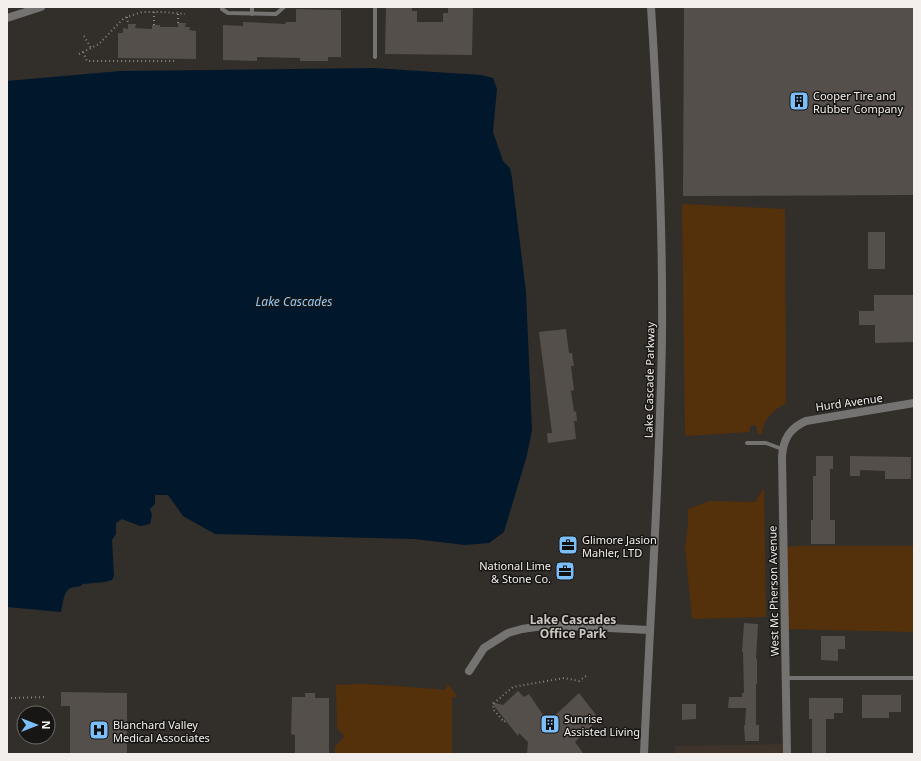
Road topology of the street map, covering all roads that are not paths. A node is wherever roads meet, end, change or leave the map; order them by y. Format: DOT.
graph roads {
  1 [pos="41,7"];
  2 [pos="222,7"];
  3 [pos="252,7"];
  4 [pos="284,7"];
  5 [pos="375,7"];
  6 [pos="652,7"];
  7 [pos="280,9"];
  8 [pos="252,14"];
  9 [pos="7,18"];
  10 [pos="375,57"];
  11 [pos="914,403"];
  12 [pos="791,430"];
  13 [pos="747,443"];
  14 [pos="782,449"];
  15 [pos="649,630"];
  16 [pos="469,671"];
  17 [pos="786,678"];
  18 [pos="914,678"];
  19 [pos="644,754"];
  20 [pos="787,754"];
  1 -- 9 [label="street"];
  2 -- 8 [label="lane"];
  3 -- 8 [label="lane"];
  4 -- 7 [label="lane"];
  5 -- 10 [label="lane"];
  6 -- 15 [label="street, Lake Cascade Parkway"];
  7 -- 8 [label="lane"];
  11 -- 12 [label="street, Hurd Avenue"];
  12 -- 14 [label="street, West Mc Pherson Avenue"];
  13 -- 14 [label="lane"];
  14 -- 17 [label="street, West Mc Pherson Avenue"];
  15 -- 16 [label="street"];
  15 -- 19 [label="street, Lake Cascade Parkway"];
  17 -- 18 [label="lane"];
  17 -- 20 [label="street, West Mc Pherson Avenue"];
}
